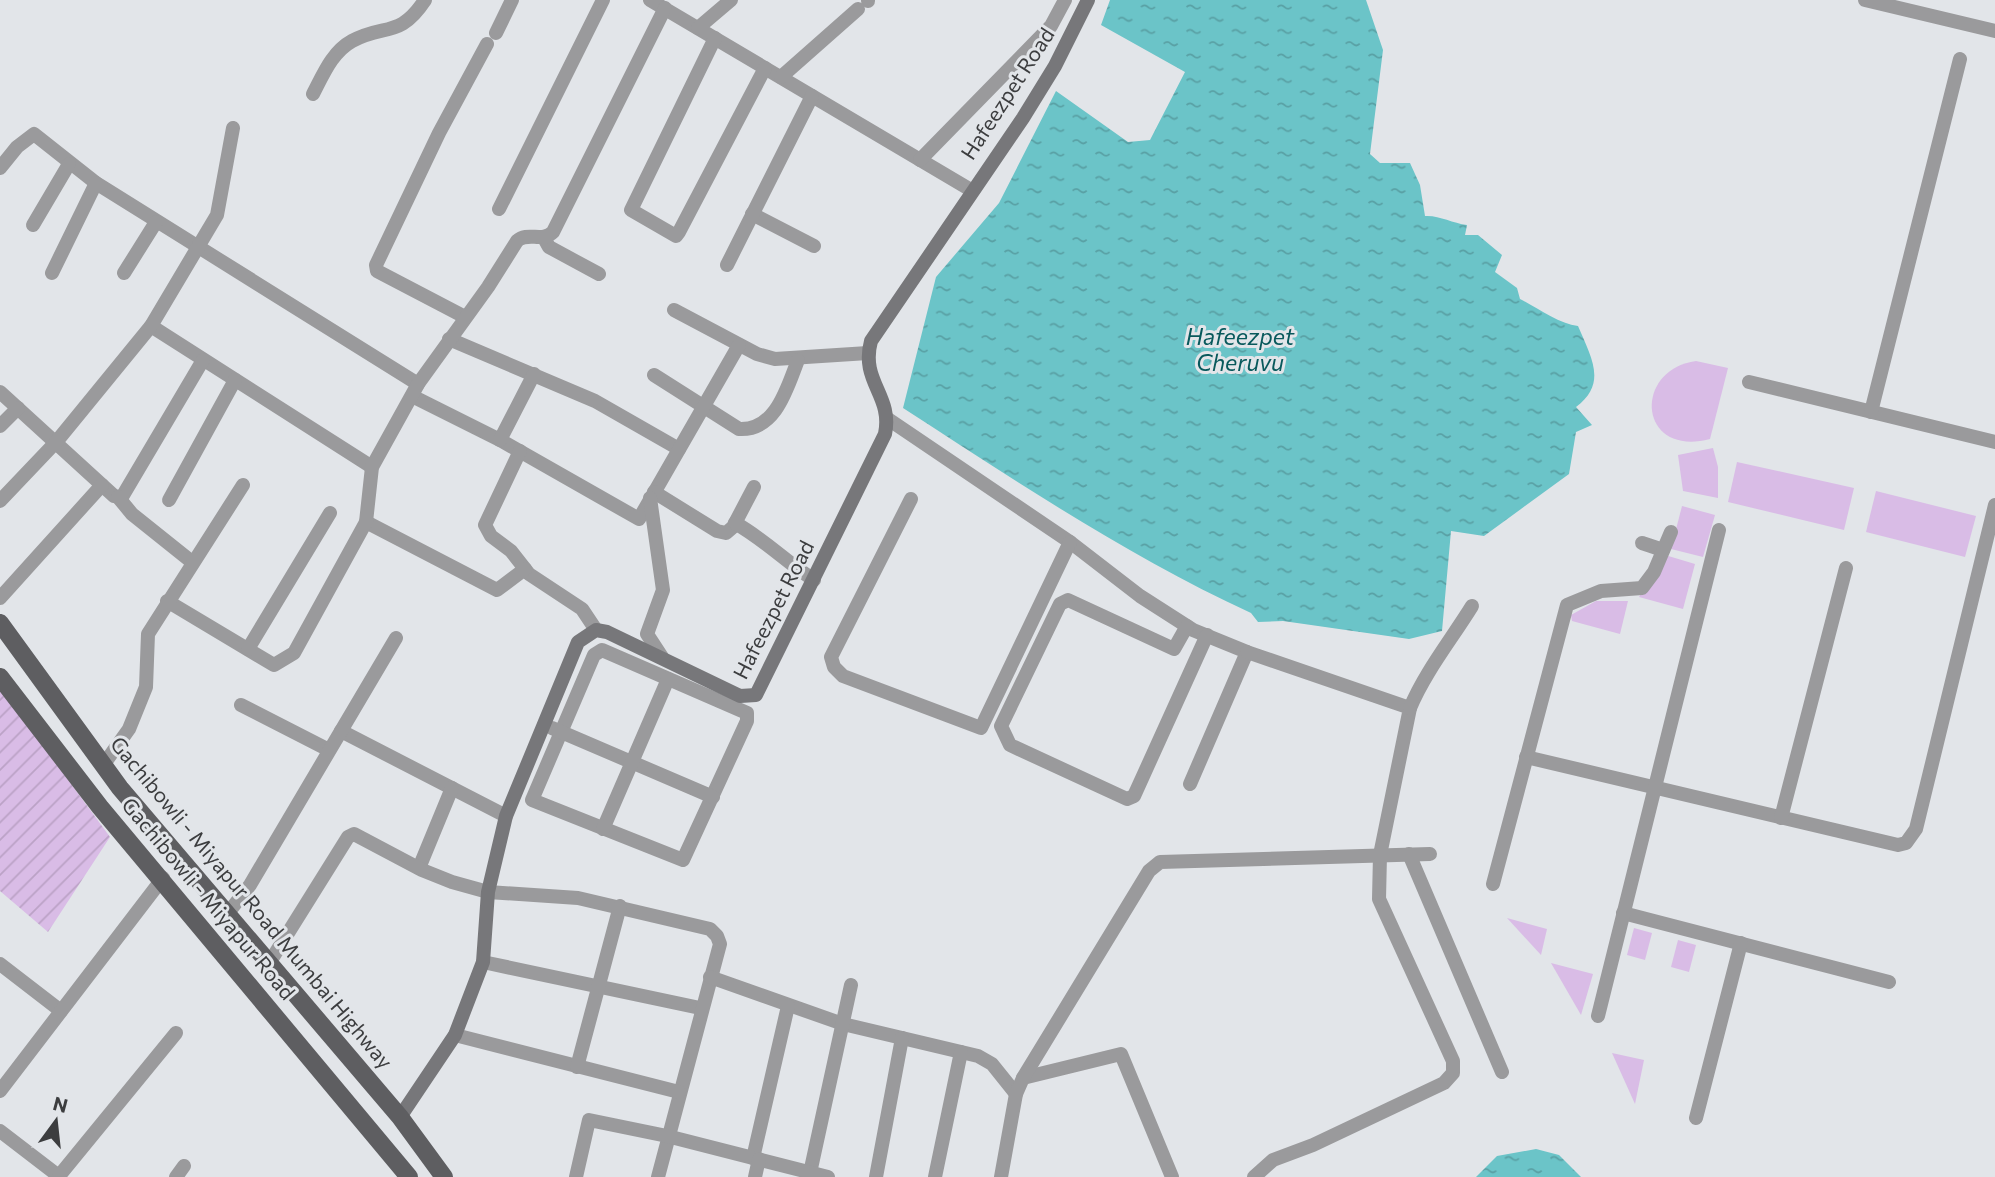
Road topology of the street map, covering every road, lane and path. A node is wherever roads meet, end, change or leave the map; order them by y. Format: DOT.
graph roads {
  1 [pos="425,0"];
  2 [pos="512,0"];
  3 [pos="603,0"];
  4 [pos="650,0"];
  5 [pos="731,0"];
  6 [pos="1065,0"];
  7 [pos="1088,0"];
  8 [pos="1865,0"];
  9 [pos="864,3"];
  10 [pos="664,8"];
  11 [pos="698,28"];
  12 [pos="1995,31"];
  13 [pos="715,38"];
  14 [pos="1960,59"];
  15 [pos="765,68"];
  16 [pos="781,77"];
  17 [pos="313,94"];
  18 [pos="812,96"];
  19 [pos="233,128"];
  20 [pos="920,160"];
  21 [pos="69,164"];
  22 [pos="0,168"];
  23 [pos="96,183"];
  24 [pos="971,190"];
  25 [pos="499,209"];
  26 [pos="752,214"];
  27 [pos="156,222"];
  28 [pos="33,225"];
  29 [pos="544,238"];
  30 [pos="814,247"];
  31 [pos="198,249"];
  32 [pos="727,265"];
  33 [pos="52,273"];
  34 [pos="124,273"];
  35 [pos="599,274"];
  36 [pos="674,310"];
  37 [pos="465,317"];
  38 [pos="151,326"];
  39 [pos="449,339"];
  40 [pos="738,345"];
  41 [pos="868,353"];
  42 [pos="203,360"];
  43 [pos="798,360"];
  44 [pos="534,374"];
  45 [pos="654,375"];
  46 [pos="236,380"];
  47 [pos="1749,382"];
  48 [pos="415,390"];
  49 [pos="0,392"];
  50 [pos="702,407"];
  51 [pos="18,408"];
  52 [pos="1871,411"];
  53 [pos="888,419"];
  54 [pos="0,426"];
  55 [pos="500,439"];
  56 [pos="57,441"];
  57 [pos="1995,442"];
  58 [pos="679,449"];
  59 [pos="520,451"];
  60 [pos="372,467"];
  61 [pos="102,485"];
  62 [pos="243,485"];
  63 [pos="754,487"];
  64 [pos="652,495"];
  65 [pos="118,497"];
  66 [pos="912,499"];
  67 [pos="169,500"];
  68 [pos="0,501"];
  69 [pos="1994,509"];
  70 [pos="330,513"];
  71 [pos="366,522"];
  72 [pos="735,523"];
  73 [pos="1719,530"];
  74 [pos="1671,532"];
  75 [pos="1070,542"];
  76 [pos="1642,543"];
  77 [pos="1663,550"];
  78 [pos="192,562"];
  79 [pos="1846,568"];
  80 [pos="525,569"];
  81 [pos="814,580"];
  82 [pos="0,598"];
  83 [pos="167,601"];
  84 [pos="1472,606"];
  85 [pos="0,623"];
  86 [pos="1186,626"];
  87 [pos="596,630"];
  88 [pos="1207,635"];
  89 [pos="396,638"];
  90 [pos="576,648"];
  91 [pos="248,649"];
  92 [pos="1247,652"];
  93 [pos="594,655"];
  94 [pos="662,657"];
  95 [pos="0,677"];
  96 [pos="668,679"];
  97 [pos="241,705"];
  98 [pos="1410,708"];
  99 [pos="544,725"];
  100 [pos="341,731"];
  101 [pos="559,732"];
  102 [pos="329,750"];
  103 [pos="1526,757"];
  104 [pos="104,764"];
  105 [pos="632,764"];
  106 [pos="1190,784"];
  107 [pos="452,788"];
  108 [pos="1654,788"];
  109 [pos="713,797"];
  110 [pos="506,816"];
  111 [pos="1781,818"];
  112 [pos="603,829"];
  113 [pos="1409,854"];
  114 [pos="1430,854"];
  115 [pos="1380,855"];
  116 [pos="419,868"];
  117 [pos="163,878"];
  118 [pos="1493,884"];
  119 [pos="488,891"];
  120 [pos="620,906"];
  121 [pos="1623,913"];
  122 [pos="228,914"];
  123 [pos="1741,943"];
  124 [pos="483,962"];
  125 [pos="0,964"];
  126 [pos="268,965"];
  127 [pos="710,977"];
  128 [pos="1889,982"];
  129 [pos="851,985"];
  130 [pos="597,988"];
  131 [pos="788,1006"];
  132 [pos="701,1008"];
  133 [pos="61,1011"];
  134 [pos="1598,1016"];
  135 [pos="843,1024"];
  136 [pos="176,1033"];
  137 [pos="456,1035"];
  138 [pos="902,1038"];
  139 [pos="961,1052"];
  140 [pos="577,1068"];
  141 [pos="1502,1072"];
  142 [pos="1023,1078"];
  143 [pos="0,1091"];
  144 [pos="679,1092"];
  145 [pos="1016,1094"];
  146 [pos="400,1117"];
  147 [pos="1696,1118"];
  148 [pos="0,1131"];
  149 [pos="667,1136"];
  150 [pos="756,1159"];
  151 [pos="810,1173"];
  152 [pos="59,1177"];
  153 [pos="409,1177"];
  154 [pos="444,1177"];
  155 [pos="576,1177"];
  156 [pos="658,1177"];
  157 [pos="755,1177"];
  158 [pos="828,1177"];
  159 [pos="876,1177"];
  160 [pos="935,1177"];
  161 [pos="1001,1177"];
  162 [pos="1172,1177"];
  163 [pos="1254,1177"];
  1 -- 17 [label="street"];
  2 -- 37 [label="street"];
  3 -- 25 [label="street"];
  4 -- 10 [label="street"];
  5 -- 11 [label="street"];
  6 -- 20 [label="street"];
  7 -- 24 [label="street, Hafeezpet Road"];
  8 -- 12 [label="street"];
  9 -- 16 [label="street"];
  10 -- 11 [label="street"];
  10 -- 29 [label="street"];
  11 -- 13 [label="street"];
  13 -- 15 [label="street"];
  13 -- 15 [label="street"];
  14 -- 52 [label="street"];
  15 -- 16 [label="street"];
  16 -- 18 [label="street"];
  18 -- 20 [label="street"];
  18 -- 26 [label="street"];
  19 -- 31 [label="street"];
  20 -- 24 [label="street"];
  21 -- 22 [label="street"];
  21 -- 23 [label="street"];
  21 -- 28 [label="street"];
  23 -- 27 [label="street"];
  23 -- 33 [label="street"];
  24 -- 41 [label="street, Hafeezpet Road"];
  26 -- 30 [label="street"];
  26 -- 32 [label="street"];
  27 -- 31 [label="street"];
  27 -- 34 [label="street"];
  29 -- 35 [label="street"];
  29 -- 37 [label="street"];
  31 -- 38 [label="street"];
  31 -- 48 [label="street"];
  36 -- 40 [label="street"];
  37 -- 39 [label="street"];
  38 -- 42 [label="street"];
  38 -- 56 [label="street"];
  39 -- 44 [label="street"];
  39 -- 48 [label="street"];
  40 -- 43 [label="street"];
  40 -- 50 [label="street"];
  41 -- 43 [label="street"];
  41 -- 53 [label="street"];
  42 -- 46 [label="street"];
  42 -- 65 [label="street"];
  43 -- 50 [label="street"];
  44 -- 55 [label="street"];
  44 -- 58 [label="street"];
  45 -- 50 [label="street"];
  46 -- 60 [label="street"];
  46 -- 67 [label="street"];
  47 -- 52 [label="street"];
  48 -- 55 [label="street"];
  48 -- 60 [label="street"];
  49 -- 51 [label="street"];
  50 -- 58 [label="street"];
  51 -- 54 [label="street"];
  51 -- 56 [label="street"];
  52 -- 57 [label="street"];
  53 -- 75 [label="street"];
  53 -- 81 [label="street, Hafeezpet Road"];
  55 -- 59 [label="street"];
  56 -- 61 [label="street"];
  56 -- 68 [label="street"];
  58 -- 64 [label="street"];
  59 -- 64 [label="street"];
  59 -- 80 [label="street"];
  60 -- 71 [label="street"];
  61 -- 65 [label="street"];
  61 -- 82 [label="street"];
  62 -- 78 [label="street"];
  63 -- 72 [label="street"];
  64 -- 72 [label="street"];
  64 -- 94 [label="street"];
  65 -- 78 [label="street"];
  66 -- 75 [label="street"];
  69 -- 111 [label="street"];
  70 -- 91 [label="street"];
  71 -- 80 [label="street"];
  71 -- 91 [label="street"];
  72 -- 81 [label="street"];
  73 -- 108 [label="street"];
  74 -- 77 [label="street"];
  75 -- 86 [label="street"];
  76 -- 77 [label="street"];
  77 -- 103 [label="street"];
  78 -- 83 [label="street"];
  79 -- 111 [label="street"];
  80 -- 87 [label="street"];
  81 -- 94 [label="street, Hafeezpet Road"];
  83 -- 91 [label="street"];
  83 -- 104 [label="street"];
  84 -- 98 [label="street"];
  85 -- 104 [label="main road, Gachibowli - Miyapur Road Mumbai Highway"];
  86 -- 88 [label="street"];
  86 -- 88 [label="street"];
  87 -- 90 [label="street"];
  87 -- 94 [label="street, Hafeezpet Road"];
  88 -- 92 [label="street"];
  89 -- 100 [label="street"];
  90 -- 93 [label="street"];
  90 -- 99 [label="street"];
  92 -- 98 [label="street"];
  92 -- 106 [label="street"];
  93 -- 96 [label="street"];
  93 -- 101 [label="street"];
  95 -- 117 [label="main road, Gachibowli - Miyapur Road"];
  96 -- 105 [label="street"];
  96 -- 109 [label="street"];
  97 -- 102 [label="street"];
  98 -- 115 [label="street"];
  99 -- 101 [label="street"];
  99 -- 110 [label="street"];
  100 -- 102 [label="street"];
  100 -- 107 [label="street"];
  101 -- 105 [label="street"];
  101 -- 112 [label="street"];
  102 -- 122 [label="street"];
  103 -- 108 [label="street"];
  103 -- 118 [label="street"];
  104 -- 122 [label="main road, Gachibowli - Miyapur Road Mumbai Highway"];
  105 -- 109 [label="street"];
  105 -- 112 [label="street"];
  107 -- 110 [label="street"];
  107 -- 116 [label="street"];
  108 -- 111 [label="street"];
  108 -- 121 [label="street"];
  109 -- 112 [label="street"];
  110 -- 119 [label="street"];
  113 -- 114 [label="street"];
  113 -- 115 [label="street"];
  113 -- 141 [label="street"];
  115 -- 142 [label="street"];
  115 -- 163 [label="street"];
  116 -- 119 [label="street"];
  116 -- 126 [label="street"];
  117 -- 133 [label="street"];
  117 -- 153 [label="main road, Gachibowli - Miyapur Road"];
  119 -- 120 [label="street"];
  119 -- 124 [label="street"];
  120 -- 127 [label="street"];
  120 -- 130 [label="street"];
  121 -- 123 [label="street"];
  121 -- 134 [label="street"];
  122 -- 126 [label="main road, Gachibowli - Miyapur Road Mumbai Highway"];
  123 -- 128 [label="street"];
  123 -- 147 [label="street"];
  124 -- 130 [label="street"];
  124 -- 137 [label="street"];
  125 -- 133 [label="street"];
  126 -- 146 [label="main road, Gachibowli - Miyapur Road Mumbai Highway"];
  127 -- 131 [label="street"];
  127 -- 132 [label="street"];
  129 -- 135 [label="street"];
  130 -- 132 [label="street"];
  130 -- 140 [label="street"];
  131 -- 135 [label="street"];
  131 -- 150 [label="street"];
  132 -- 144 [label="street"];
  133 -- 143 [label="street"];
  135 -- 138 [label="street"];
  135 -- 151 [label="street"];
  136 -- 152 [label="street"];
  137 -- 140 [label="street"];
  137 -- 146 [label="street"];
  138 -- 139 [label="street"];
  138 -- 159 [label="street"];
  139 -- 145 [label="street"];
  139 -- 160 [label="street"];
  140 -- 144 [label="street"];
  142 -- 145 [label="street"];
  142 -- 162 [label="street"];
  144 -- 149 [label="street"];
  145 -- 161 [label="street"];
  146 -- 154 [label="main road, Gachibowli - Miyapur Road Mumbai Highway"];
  148 -- 152 [label="street"];
  149 -- 150 [label="street"];
  149 -- 155 [label="street"];
  149 -- 156 [label="street"];
  150 -- 151 [label="street"];
  150 -- 157 [label="street"];
  151 -- 158 [label="street"];
}
